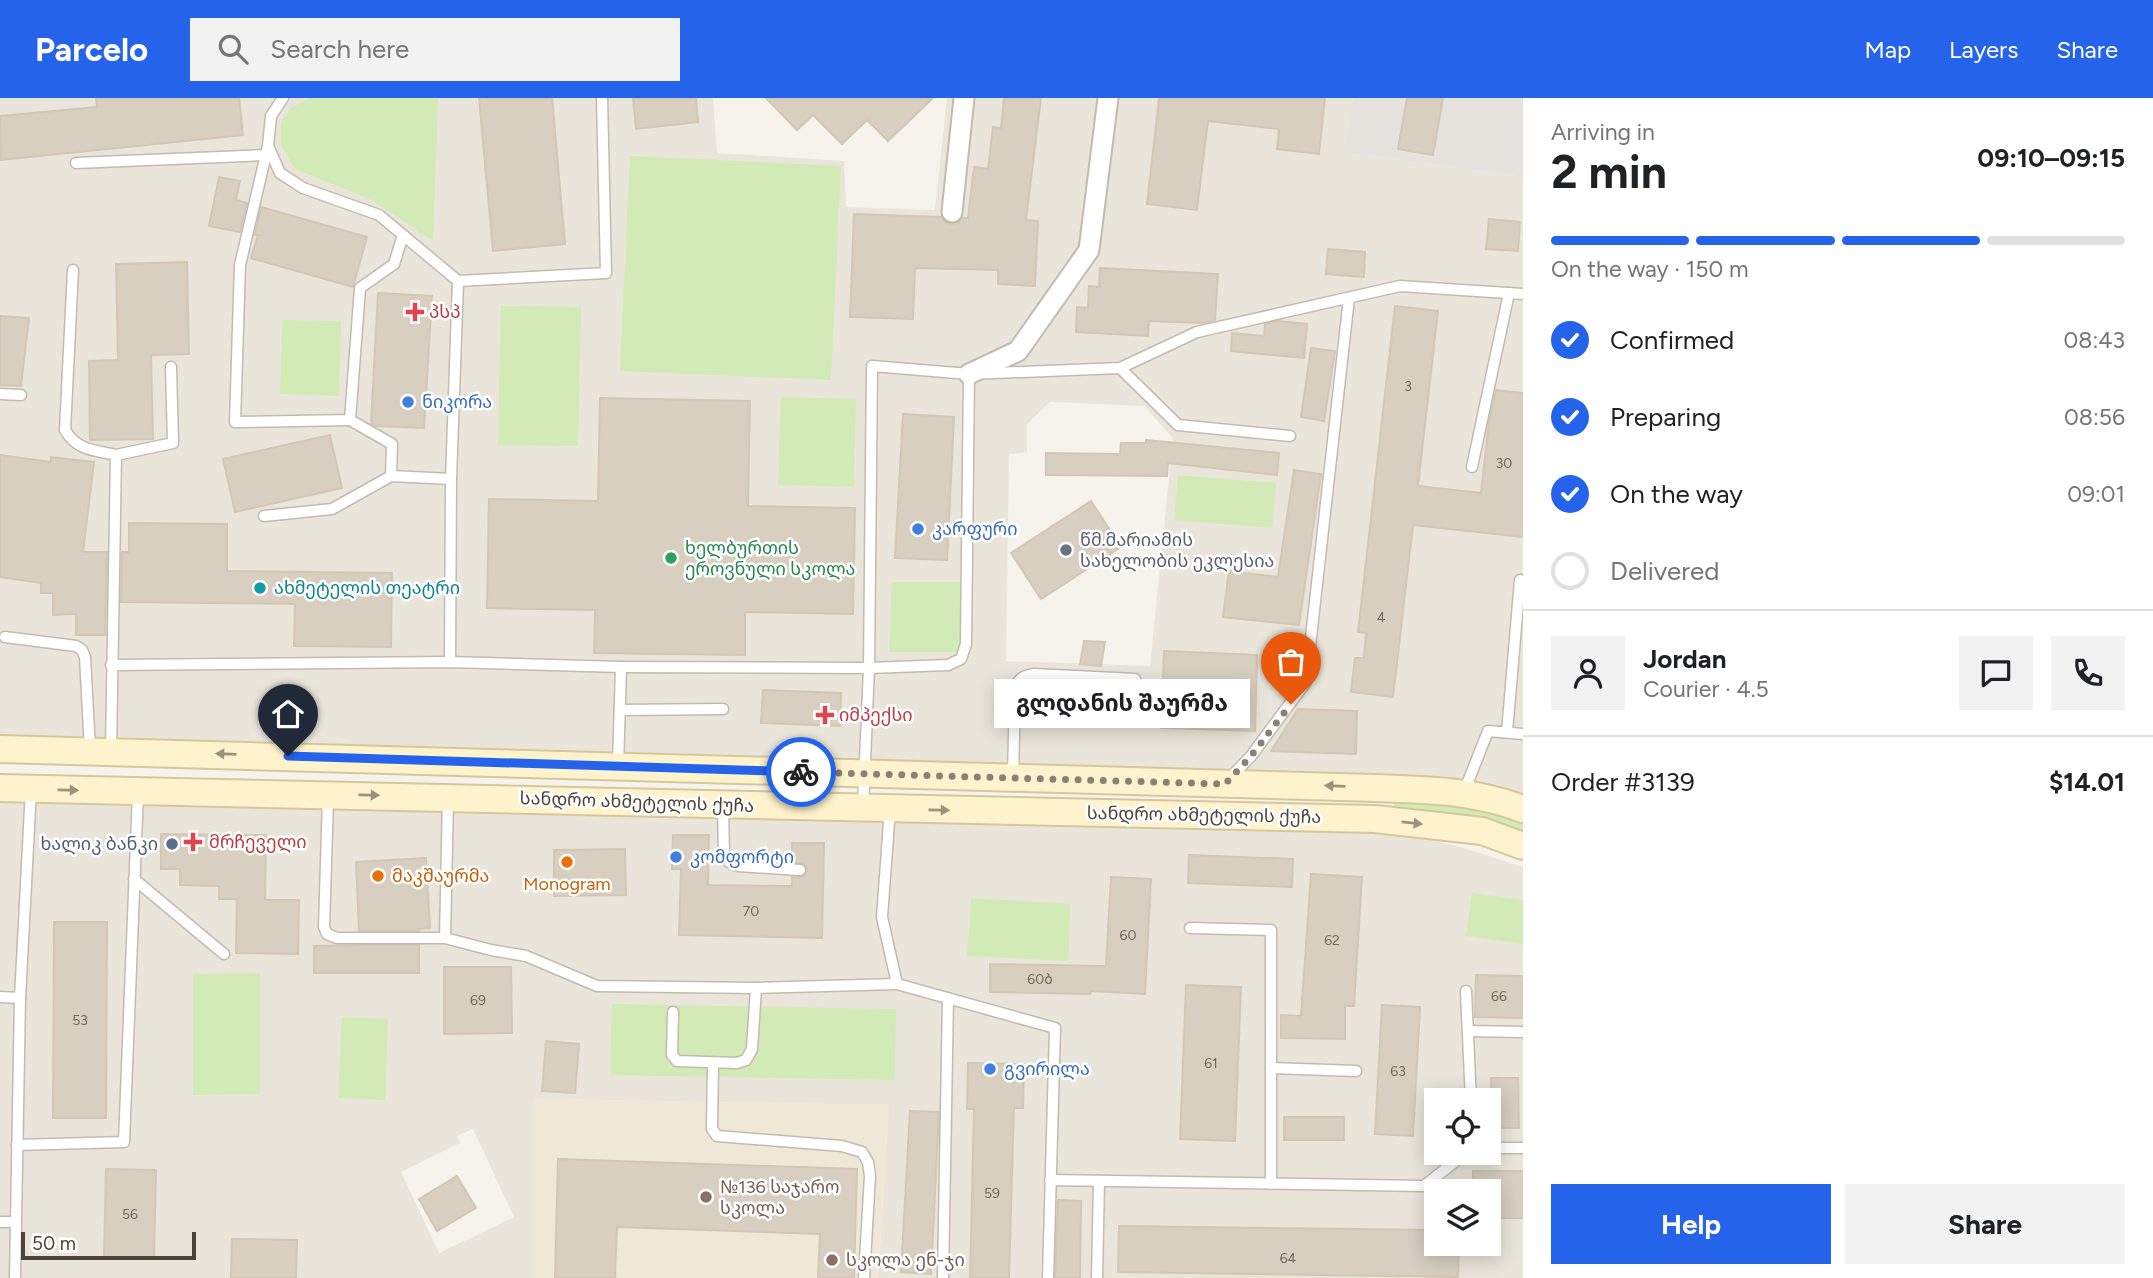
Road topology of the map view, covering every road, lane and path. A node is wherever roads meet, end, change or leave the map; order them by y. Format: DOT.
graph roads {
  1 [pos="283,98"];
  2 [pos="602,98"];
  3 [pos="964,98"];
  4 [pos="1108,98"];
  5 [pos="267,150"];
  6 [pos="76,163"];
  7 [pos="952,212"];
  8 [pos="403,235"];
  9 [pos="73,270"];
  10 [pos="458,281"];
  11 [pos="1509,293"];
  12 [pos="1523,294"];
  13 [pos="1349,298"];
  14 [pos="171,367"];
  15 [pos="1120,368"];
  16 [pos="969,374"];
  17 [pos="0,394"];
  18 [pos="21,395"];
  19 [pos="350,420"];
  20 [pos="1290,436"];
  21 [pos="116,455"];
  22 [pos="1472,467"];
  23 [pos="391,476"];
  24 [pos="451,479"];
  25 [pos="264,516"];
  26 [pos="1520,580"];
  27 [pos="5,637"];
  28 [pos="450,662"];
  29 [pos="111,665"];
  30 [pos="621,667"];
  31 [pos="869,668"];
  32 [pos="1135,679"];
  33 [pos="723,709"];
  34 [pos="620,710"];
  35 [pos="1507,732"];
  36 [pos="1523,734"];
  37 [pos="0,749"];
  38 [pos="109,751"];
  39 [pos="558,764"];
  40 [pos="618,766"];
  41 [pos="863,773"];
  42 [pos="1013,778"];
  43 [pos="1185,782"];
  44 [pos="1225,784"];
  45 [pos="0,788"];
  46 [pos="1375,788"];
  47 [pos="31,789"];
  48 [pos="132,791"];
  49 [pos="1464,792"];
  50 [pos="328,795"];
  51 [pos="448,797"];
  52 [pos="556,799"];
  53 [pos="723,804"];
  54 [pos="863,808"];
  55 [pos="890,809"];
  56 [pos="1523,809"];
  57 [pos="1185,813"];
  58 [pos="1375,819"];
  59 [pos="1523,846"];
  60 [pos="800,870"];
  61 [pos="134,879"];
  62 [pos="1190,928"];
  63 [pos="445,938"];
  64 [pos="224,954"];
  65 [pos="897,984"];
  66 [pos="756,989"];
  67 [pos="1466,991"];
  68 [pos="0,997"];
  69 [pos="20,998"];
  70 [pos="948,998"];
  71 [pos="673,1012"];
  72 [pos="1468,1031"];
  73 [pos="1523,1032"];
  74 [pos="713,1063"];
  75 [pos="1271,1068"];
  76 [pos="1356,1072"];
  77 [pos="1470,1088"];
  78 [pos="17,1145"];
  79 [pos="1501,1148"];
  80 [pos="1523,1148"];
  81 [pos="1451,1165"];
  82 [pos="1050,1180"];
  83 [pos="1099,1181"];
  84 [pos="1271,1184"];
  85 [pos="0,1222"];
  86 [pos="15,1222"];
  87 [pos="15,1278"];
  88 [pos="864,1278"];
  89 [pos="943,1278"];
  90 [pos="1048,1278"];
  91 [pos="1097,1278"];
  1 -- 5 [label="lane"];
  2 -- 10 [label="lane"];
  3 -- 7 [label="street"];
  4 -- 16 [label="street"];
  5 -- 6 [label="lane"];
  5 -- 8 [label="lane"];
  5 -- 19 [label="lane"];
  8 -- 10 [label="lane"];
  8 -- 19 [label="lane"];
  9 -- 21 [label="lane"];
  10 -- 24 [label="lane"];
  11 -- 12 [label="lane"];
  11 -- 13 [label="lane"];
  11 -- 22 [label="lane"];
  13 -- 15 [label="lane"];
  13 -- 44 [label="lane"];
  14 -- 21 [label="lane"];
  15 -- 16 [label="lane"];
  15 -- 20 [label="lane"];
  16 -- 31 [label="lane"];
  16 -- 31 [label="lane"];
  17 -- 18 [label="lane"];
  19 -- 23 [label="lane"];
  21 -- 29 [label="lane"];
  23 -- 24 [label="lane"];
  23 -- 25 [label="lane"];
  24 -- 28 [label="lane"];
  26 -- 35 [label="lane"];
  27 -- 38 [label="lane"];
  28 -- 29 [label="lane"];
  28 -- 30 [label="lane"];
  29 -- 38 [label="lane"];
  30 -- 31 [label="lane"];
  30 -- 34 [label="lane"];
  31 -- 41 [label="lane"];
  32 -- 42 [label="lane"];
  33 -- 34 [label="lane"];
  34 -- 40 [label="lane"];
  35 -- 36 [label="lane"];
  35 -- 49 [label="lane"];
  37 -- 38 [label="main road, სანდრო ახმეტელის ქუჩა"];
  39 -- 38 [label="main road, სანდრო ახმეტელის ქუჩა, one-way"];
  38 -- 48 [label="main road"];
  39 -- 40 [label="main road, სანდრო ახმეტელის ქუჩა"];
  39 -- 52 [label="main road"];
  40 -- 41 [label="main road, სანდრო ახმეტელის ქუჩა"];
  41 -- 42 [label="main road, სანდრო ახმეტელის ქუჩა"];
  41 -- 54 [label="lane"];
  42 -- 43 [label="main road, სანდრო ახმეტელის ქუჩა"];
  43 -- 44 [label="main road, სანდრო ახმეტელის ქუჩა"];
  43 -- 57 [label="main road"];
  46 -- 44 [label="main road, სანდრო ახმეტელის ქუჩა, one-way"];
  45 -- 47 [label="main road, სანდრო ახმეტელის ქუჩა"];
  46 -- 49 [label="main road, სანდრო ახმეტელის ქუჩა"];
  46 -- 58 [label="main road"];
  47 -- 48 [label="main road, სანდრო ახმეტელის ქუჩა, one-way"];
  47 -- 69 [label="lane"];
  48 -- 50 [label="main road, სანდრო ახმეტელის ქუჩა"];
  48 -- 61 [label="lane"];
  49 -- 56 [label="main road, სანდრო ახმეტელის ქუჩა"];
  50 -- 51 [label="main road, სანდრო ახმეტელის ქუჩა, one-way"];
  50 -- 63 [label="lane"];
  51 -- 52 [label="main road, სანდრო ახმეტელის ქუჩა"];
  51 -- 63 [label="lane"];
  52 -- 53 [label="main road, სანდრო ახმეტელის ქუჩა"];
  53 -- 54 [label="main road, სანდრო ახმეტელის ქუჩა"];
  53 -- 60 [label="lane"];
  54 -- 55 [label="main road, სანდრო ახმეტელის ქუჩა"];
  55 -- 57 [label="main road, სანდრო ახმეტელის ქუჩა, one-way"];
  55 -- 65 [label="lane"];
  57 -- 58 [label="main road, სანდრო ახმეტელის ქუჩა"];
  58 -- 59 [label="main road, სანდრო ახმეტელის ქუჩა, one-way"];
  61 -- 64 [label="lane"];
  61 -- 78 [label="lane"];
  62 -- 75 [label="lane"];
  63 -- 66 [label="lane"];
  65 -- 66 [label="lane"];
  65 -- 70 [label="lane"];
  66 -- 74 [label="lane"];
  67 -- 72 [label="lane"];
  68 -- 69 [label="lane"];
  69 -- 78 [label="lane"];
  70 -- 82 [label="lane"];
  70 -- 89 [label="lane"];
  71 -- 74 [label="lane"];
  72 -- 73 [label="lane"];
  72 -- 77 [label="lane"];
  74 -- 88 [label="lane"];
  75 -- 76 [label="lane"];
  75 -- 84 [label="lane"];
  78 -- 86 [label="lane"];
  79 -- 80 [label="lane"];
  81 -- 84 [label="lane"];
  82 -- 83 [label="lane"];
  82 -- 90 [label="lane"];
  83 -- 84 [label="lane"];
  83 -- 91 [label="lane"];
  85 -- 86 [label="lane"];
  86 -- 87 [label="lane"];
}
